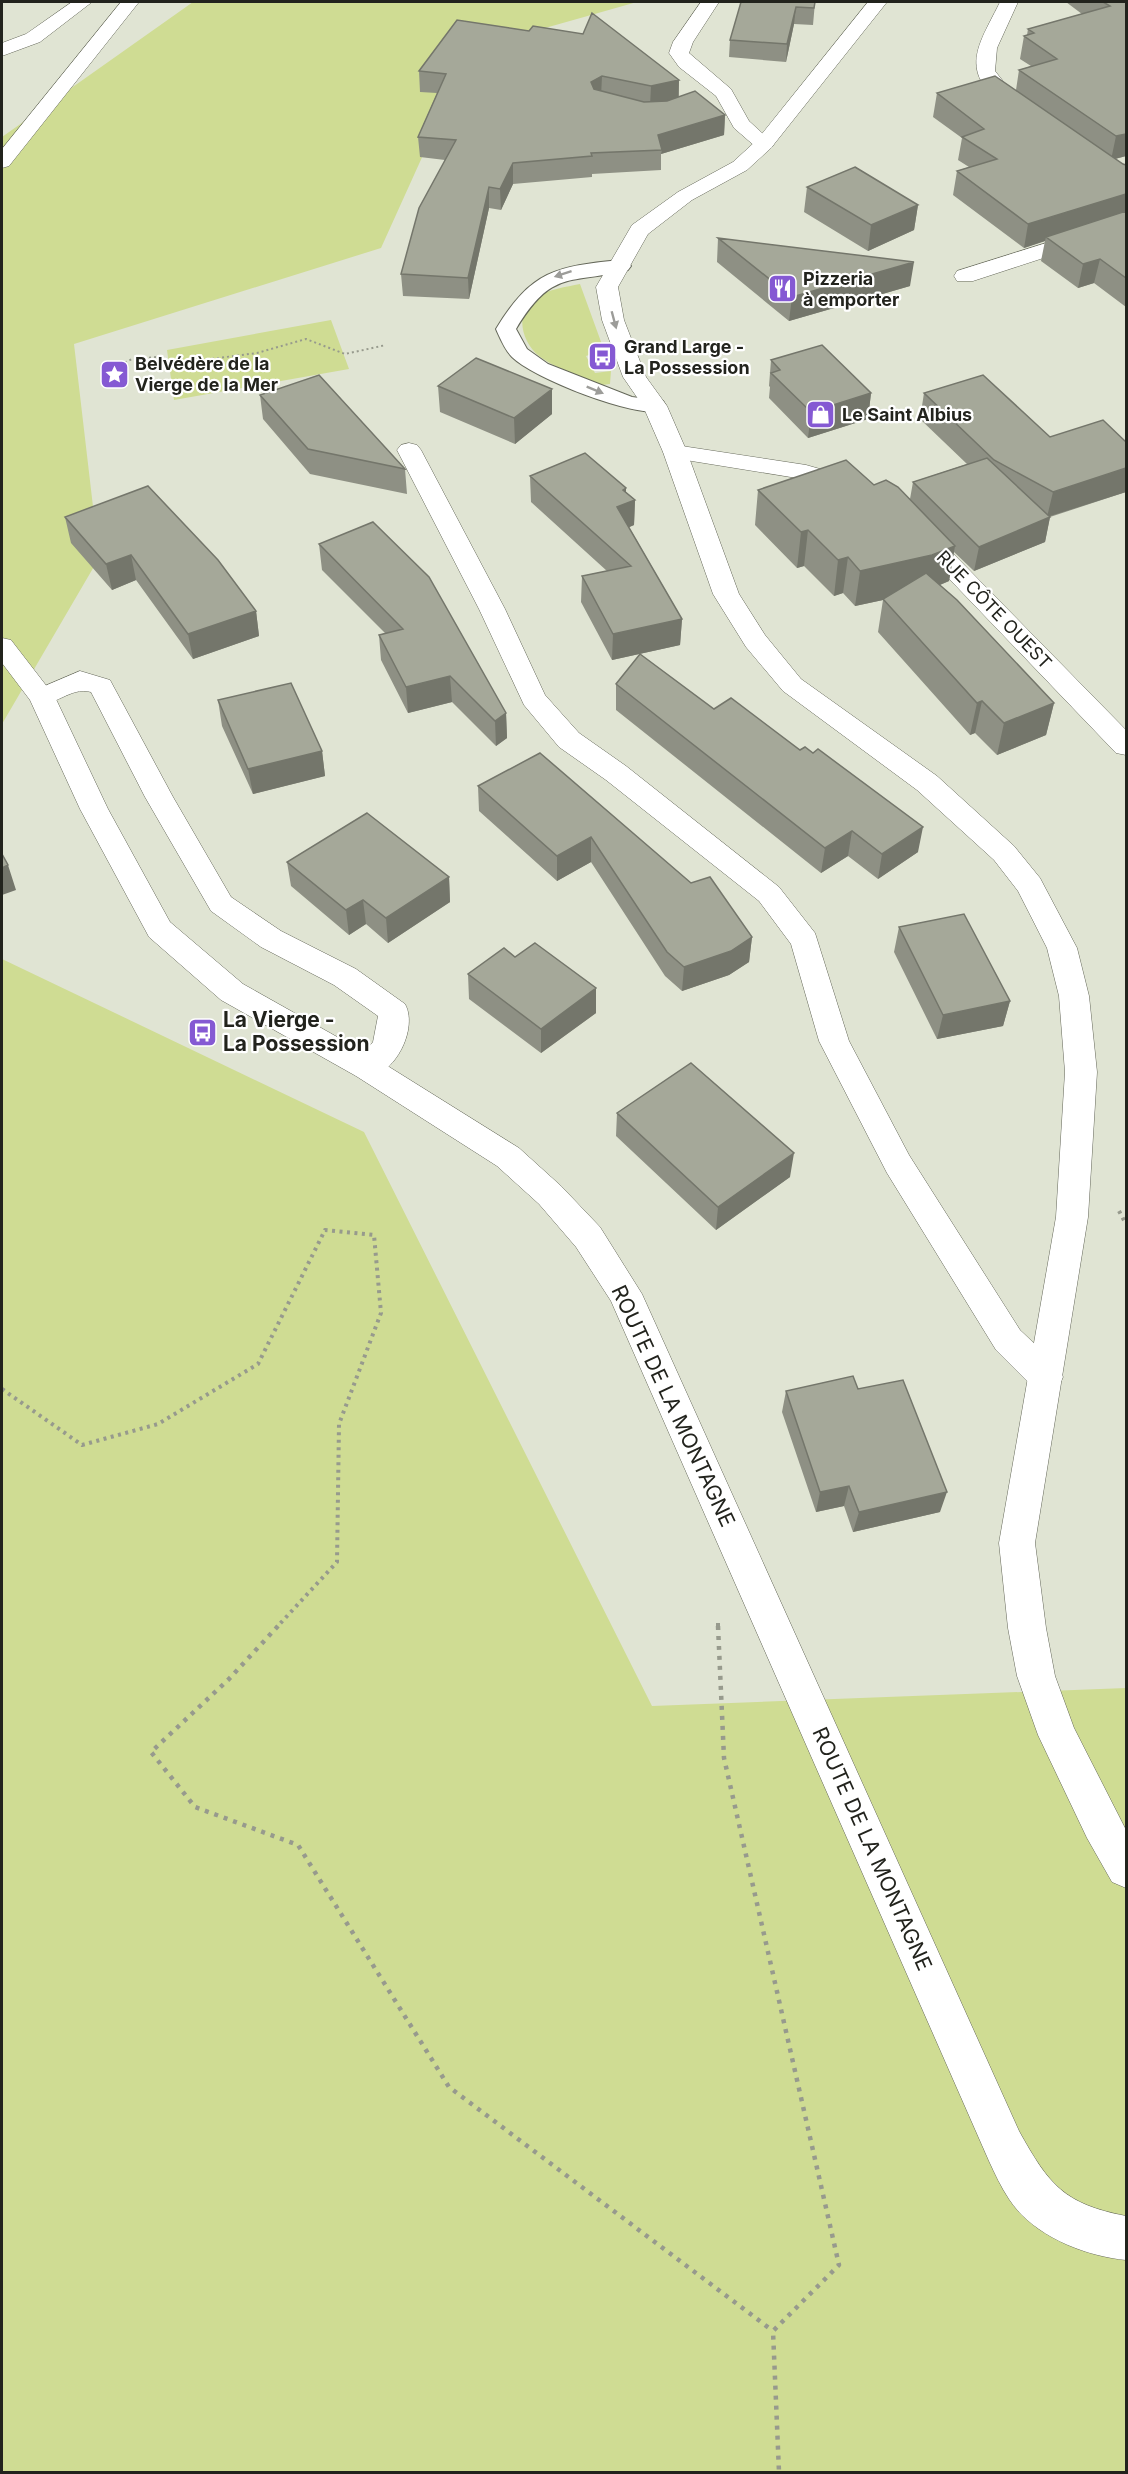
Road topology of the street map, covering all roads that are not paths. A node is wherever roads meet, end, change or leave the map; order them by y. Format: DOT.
graph roads {
  1 [pos="83,2"];
  2 [pos="130,2"];
  3 [pos="710,2"];
  4 [pos="878,2"];
  5 [pos="1009,2"];
  6 [pos="2,50"];
  7 [pos="724,93"];
  8 [pos="704,100"];
  9 [pos="1036,119"];
  10 [pos="764,144"];
  11 [pos="2,162"];
  12 [pos="1126,224"];
  13 [pos="621,266"];
  14 [pos="965,276"];
  15 [pos="655,406"];
  16 [pos="409,450"];
  17 [pos="675,452"];
  18 [pos="877,500"];
  19 [pos="903,516"];
  20 [pos="2,646"];
  21 [pos="42,697"];
  22 [pos="1126,746"];
  23 [pos="367,1068"];
  24 [pos="1046,1377"];
  25 [pos="1126,1868"];
  26 [pos="1126,2238"];
  1 -- 6 [label="main road"];
  2 -- 11 [label="main road"];
  3 -- 7 [label="main road"];
  4 -- 10 [label="main road"];
  5 -- 9 [label="main road"];
  7 -- 8 [label="main road"];
  7 -- 10 [label="main road"];
  10 -- 13 [label="main road"];
  12 -- 14 [label="main road"];
  13 -- 15 [label="main road"];
  13 -- 15 [label="main road, one-way"];
  13 -- 15 [label="lane, one-way"];
  15 -- 17 [label="main road"];
  16 -- 24 [label="main road"];
  17 -- 18 [label="main road"];
  17 -- 24 [label="main road"];
  19 -- 22 [label="main road, RUE CÔTE OUEST"];
  20 -- 21 [label="main road, ROUTE DE LA MONTAGNE"];
  21 -- 23 [label="main road, ROUTE DE LA MONTAGNE"];
  21 -- 23 [label="main road"];
  23 -- 26 [label="main road, ROUTE DE LA MONTAGNE"];
  24 -- 25 [label="main road"];
}
